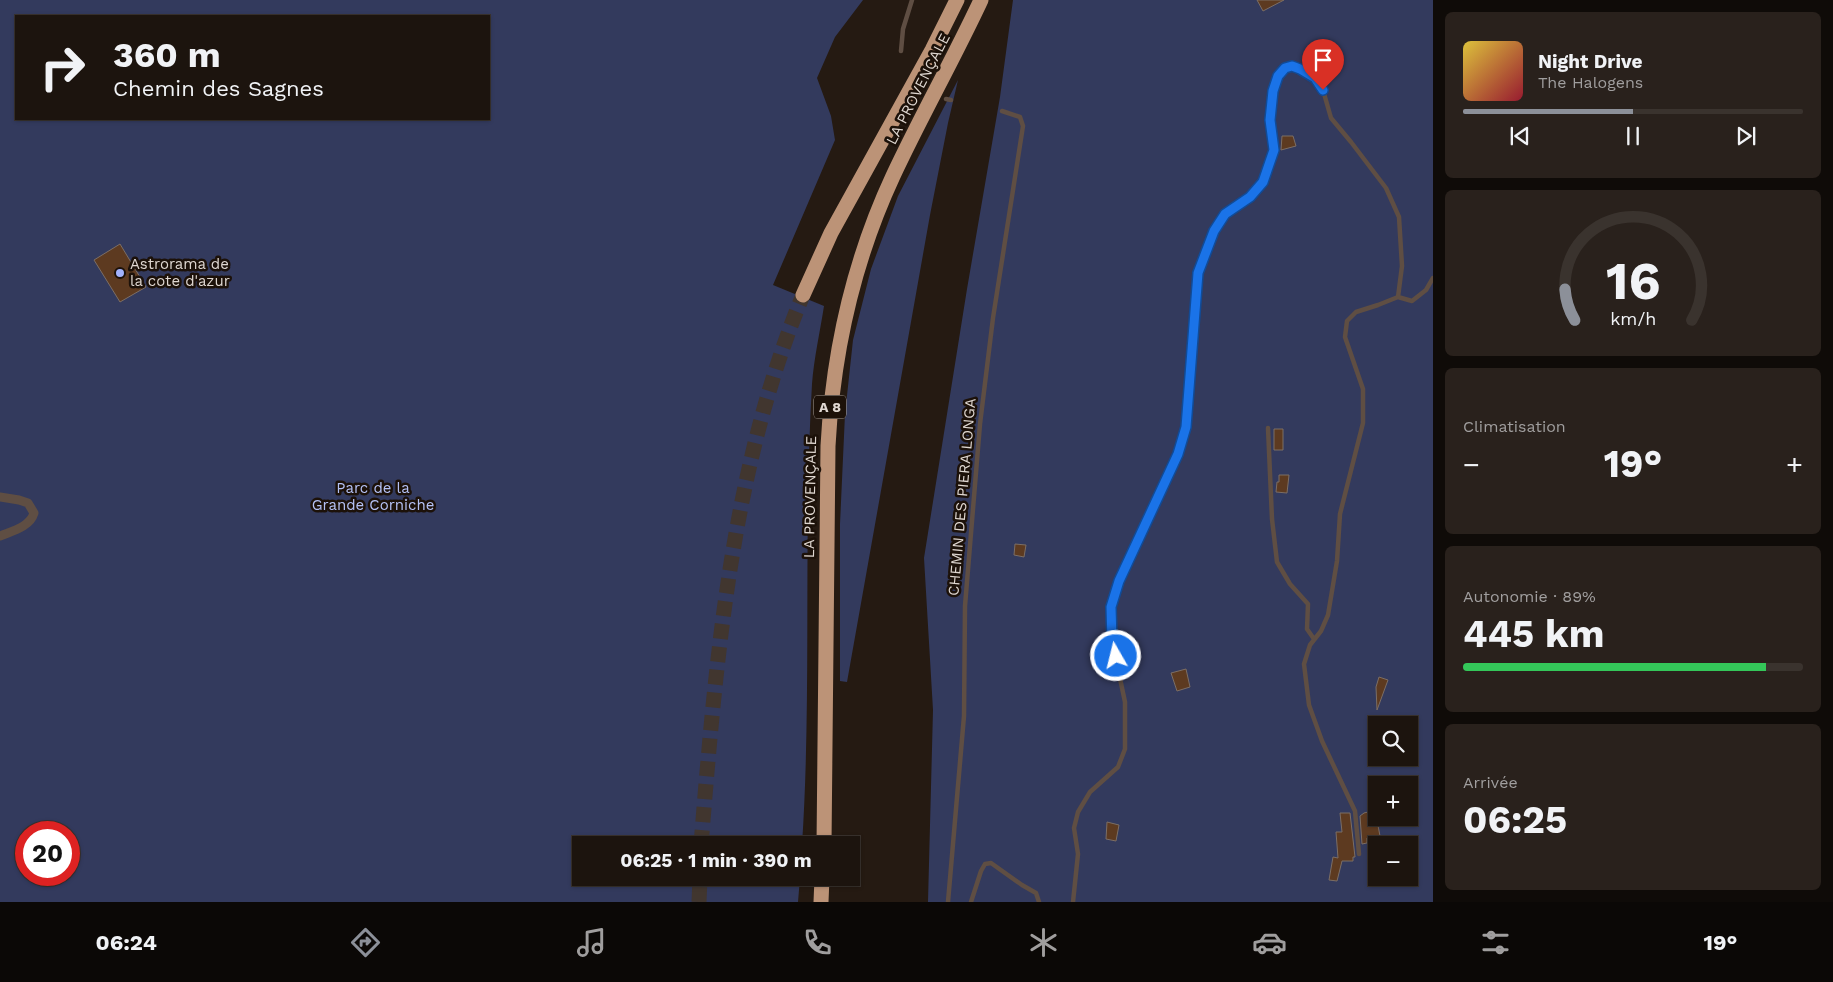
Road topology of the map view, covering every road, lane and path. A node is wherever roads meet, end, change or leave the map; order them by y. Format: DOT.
graph roads {
  1 [pos="912,0"];
  2 [pos="956,0"];
  3 [pos="981,0"];
  4 [pos="901,51"];
  5 [pos="1002,111"];
  6 [pos="1433,278"];
  7 [pos="802,295"];
  8 [pos="1398,297"];
  9 [pos="1268,428"];
  10 [pos="0,497"];
  11 [pos="0,536"];
  12 [pos="1314,639"];
  13 [pos="824,836"];
  14 [pos="1359,854"];
  15 [pos="822,886"];
  16 [pos="821,902"];
  17 [pos="948,902"];
  18 [pos="971,902"];
  19 [pos="1039,902"];
  20 [pos="1073,902"];
  1 -- 4 [label="lane"];
  2 -- 7 [label="highway, LA PROVENÇALE"];
  3 -- 13 [label="highway, LA PROVENÇALE / A 8"];
  5 -- 17 [label="lane, CHEMIN DES PIERA LONGA"];
  6 -- 8 [label="lane"];
  8 -- 12 [label="lane"];
  8 -- 20 [label="lane"];
  9 -- 12 [label="lane"];
  10 -- 11 [label="street"];
  12 -- 14 [label="lane"];
  15 -- 16 [label="highway"];
  18 -- 19 [label="lane"];
}
